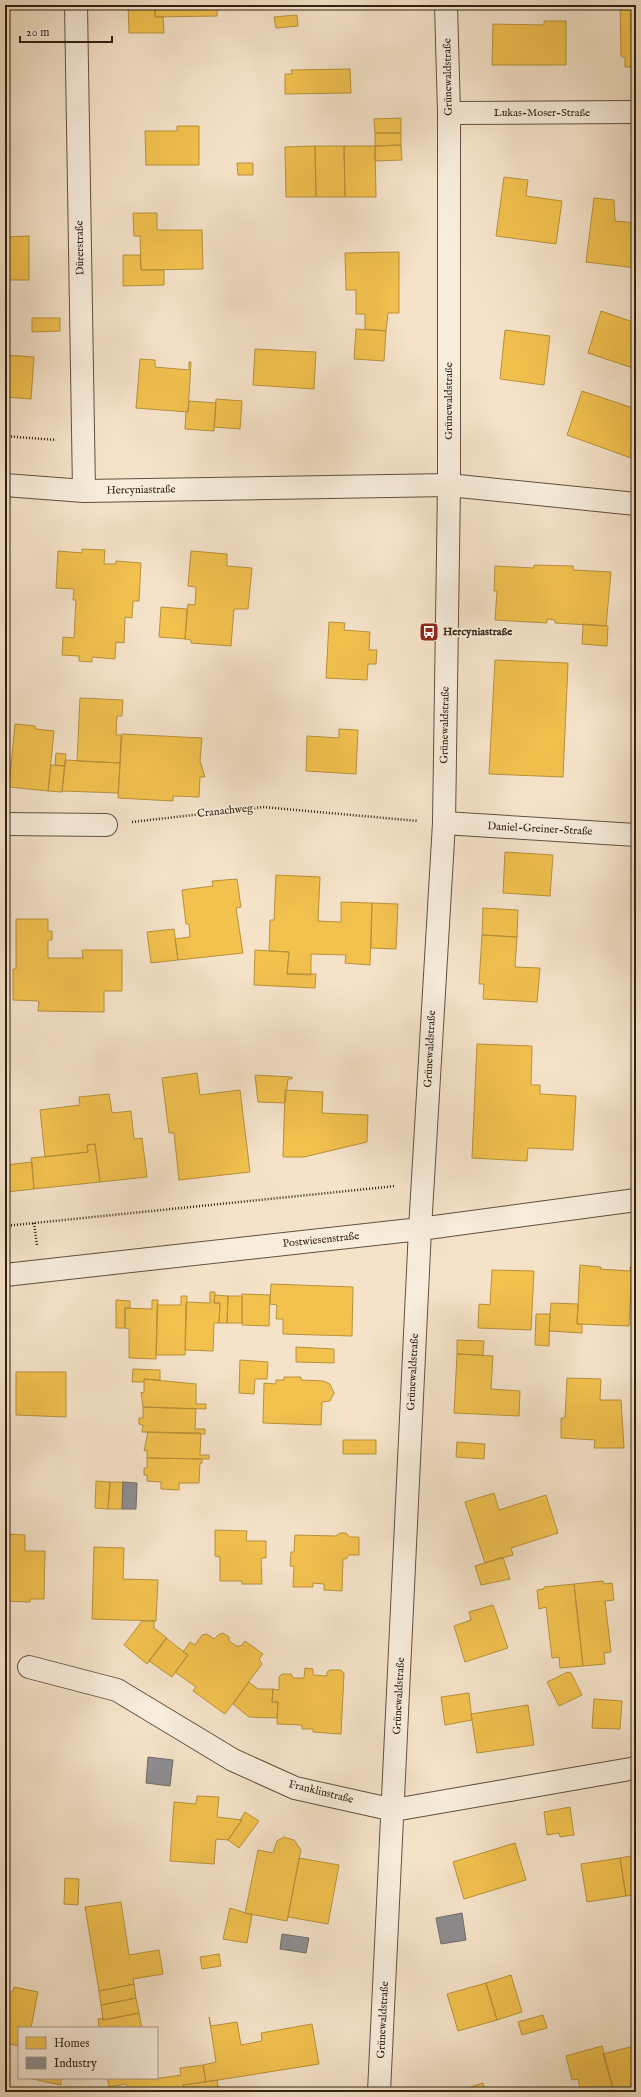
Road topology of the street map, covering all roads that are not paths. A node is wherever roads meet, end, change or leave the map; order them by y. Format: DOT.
graph roads {
  1 [pos="76,5"];
  2 [pos="446,5"];
  3 [pos="636,112"];
  4 [pos="449,113"];
  5 [pos="5,485"];
  6 [pos="449,485"];
  7 [pos="84,491"];
  8 [pos="636,504"];
  9 [pos="444,823"];
  10 [pos="5,824"];
  11 [pos="106,825"];
  12 [pos="636,835"];
  13 [pos="636,1200"];
  14 [pos="420,1229"];
  15 [pos="5,1275"];
  16 [pos="29,1667"];
  17 [pos="636,1768"];
  18 [pos="394,1810"];
  19 [pos="380,2092"];
  1 -- 7 [label="street, Dürerstraße"];
  2 -- 4 [label="street, Grünewaldstraße"];
  3 -- 4 [label="street, Lukas-Moser-Straße"];
  4 -- 6 [label="street, Grünewaldstraße"];
  5 -- 7 [label="street, Hercyniastraße"];
  6 -- 7 [label="street, Hercyniastraße"];
  6 -- 8 [label="street, Hercyniastraße"];
  6 -- 9 [label="street, Grünewaldstraße"];
  9 -- 12 [label="street, Daniel-Greiner-Straße"];
  9 -- 14 [label="street, Grünewaldstraße"];
  10 -- 11 [label="street"];
  13 -- 14 [label="street, Postwiesenstraße"];
  14 -- 15 [label="street, Postwiesenstraße"];
  14 -- 18 [label="street, Grünewaldstraße"];
  16 -- 18 [label="street, Franklinstraße"];
  17 -- 18 [label="street, Franklinstraße"];
  18 -- 19 [label="street, Grünewaldstraße"];
}
